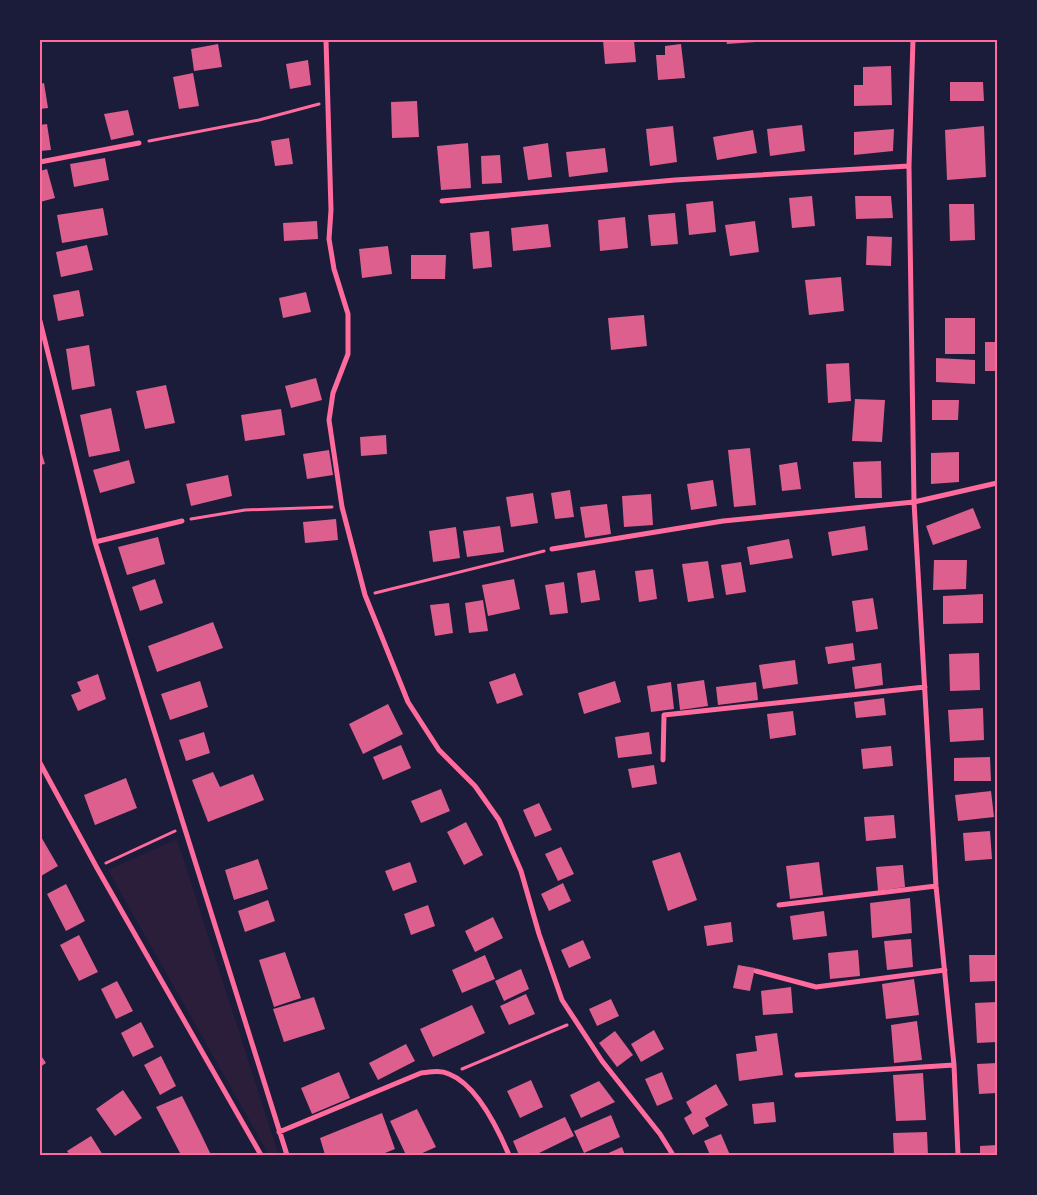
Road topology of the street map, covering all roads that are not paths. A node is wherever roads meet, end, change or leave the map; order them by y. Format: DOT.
graph roads {
  1 [pos="326,40"];
  2 [pos="913,40"];
  3 [pos="139,143"];
  4 [pos="40,162"];
  5 [pos="909,166"];
  6 [pos="442,201"];
  7 [pos="40,321"];
  8 [pos="997,483"];
  9 [pos="914,502"];
  10 [pos="182,521"];
  11 [pos="95,542"];
  12 [pos="552,549"];
  13 [pos="925,687"];
  14 [pos="663,760"];
  15 [pos="40,764"];
  16 [pos="936,886"];
  17 [pos="779,905"];
  18 [pos="945,970"];
  19 [pos="756,971"];
  20 [pos="954,1065"];
  21 [pos="797,1075"];
  22 [pos="279,1132"];
  23 [pos="262,1155"];
  24 [pos="287,1155"];
  25 [pos="510,1155"];
  26 [pos="673,1155"];
  27 [pos="958,1155"];
  1 -- 26 [label="street"];
  2 -- 5 [label="street"];
  3 -- 4 [label="street"];
  5 -- 6 [label="street"];
  5 -- 9 [label="street"];
  7 -- 11 [label="street"];
  8 -- 9 [label="street"];
  9 -- 12 [label="street"];
  9 -- 13 [label="street"];
  10 -- 11 [label="street"];
  11 -- 22 [label="street"];
  13 -- 14 [label="street"];
  13 -- 16 [label="street"];
  15 -- 23 [label="street"];
  16 -- 17 [label="street"];
  16 -- 18 [label="street"];
  18 -- 19 [label="street"];
  18 -- 20 [label="street"];
  20 -- 21 [label="street"];
  20 -- 27 [label="street"];
  22 -- 24 [label="street"];
  22 -- 25 [label="street"];
}
